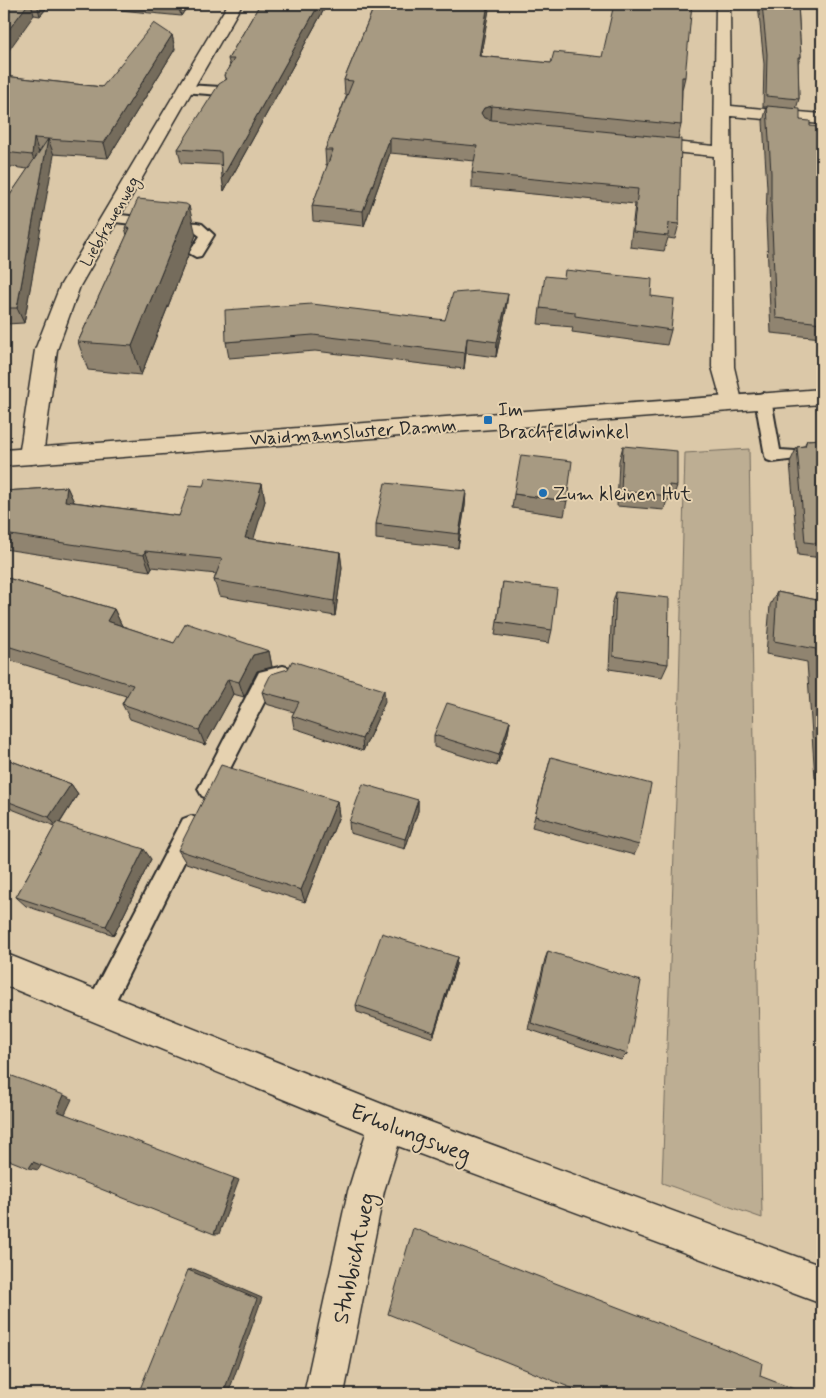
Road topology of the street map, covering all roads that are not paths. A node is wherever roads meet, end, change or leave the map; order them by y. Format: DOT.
graph roads {
  1 [pos="235,4"];
  2 [pos="723,4"];
  3 [pos="186,89"];
  4 [pos="221,91"];
  5 [pos="724,110"];
  6 [pos="822,119"];
  7 [pos="629,142"];
  8 [pos="724,152"];
  9 [pos="110,218"];
  10 [pos="196,253"];
  11 [pos="822,396"];
  12 [pos="763,399"];
  13 [pos="731,401"];
  14 [pos="790,455"];
  15 [pos="31,456"];
  16 [pos="4,458"];
  17 [pos="283,674"];
  18 [pos="4,969"];
  19 [pos="99,1007"];
  20 [pos="387,1124"];
  21 [pos="822,1285"];
  22 [pos="324,1394"];
  1 -- 3 [label="street, Liebfrauenweg"];
  2 -- 5 [label="street"];
  3 -- 4 [label="lane"];
  3 -- 9 [label="street, Liebfrauenweg"];
  5 -- 6 [label="street"];
  5 -- 8 [label="street"];
  7 -- 8 [label="street"];
  8 -- 13 [label="street"];
  9 -- 10 [label="lane"];
  9 -- 15 [label="street, Liebfrauenweg"];
  11 -- 12 [label="street, Waidmannsluster Damm"];
  12 -- 13 [label="street, Waidmannsluster Damm"];
  12 -- 14 [label="lane"];
  13 -- 15 [label="street, Waidmannsluster Damm"];
  15 -- 16 [label="street, Waidmannsluster Damm"];
  17 -- 19 [label="lane"];
  18 -- 19 [label="street, Erholungsweg"];
  19 -- 20 [label="street, Erholungsweg"];
  20 -- 21 [label="street, Erholungsweg"];
  20 -- 22 [label="street, Stubbichtweg"];
}
